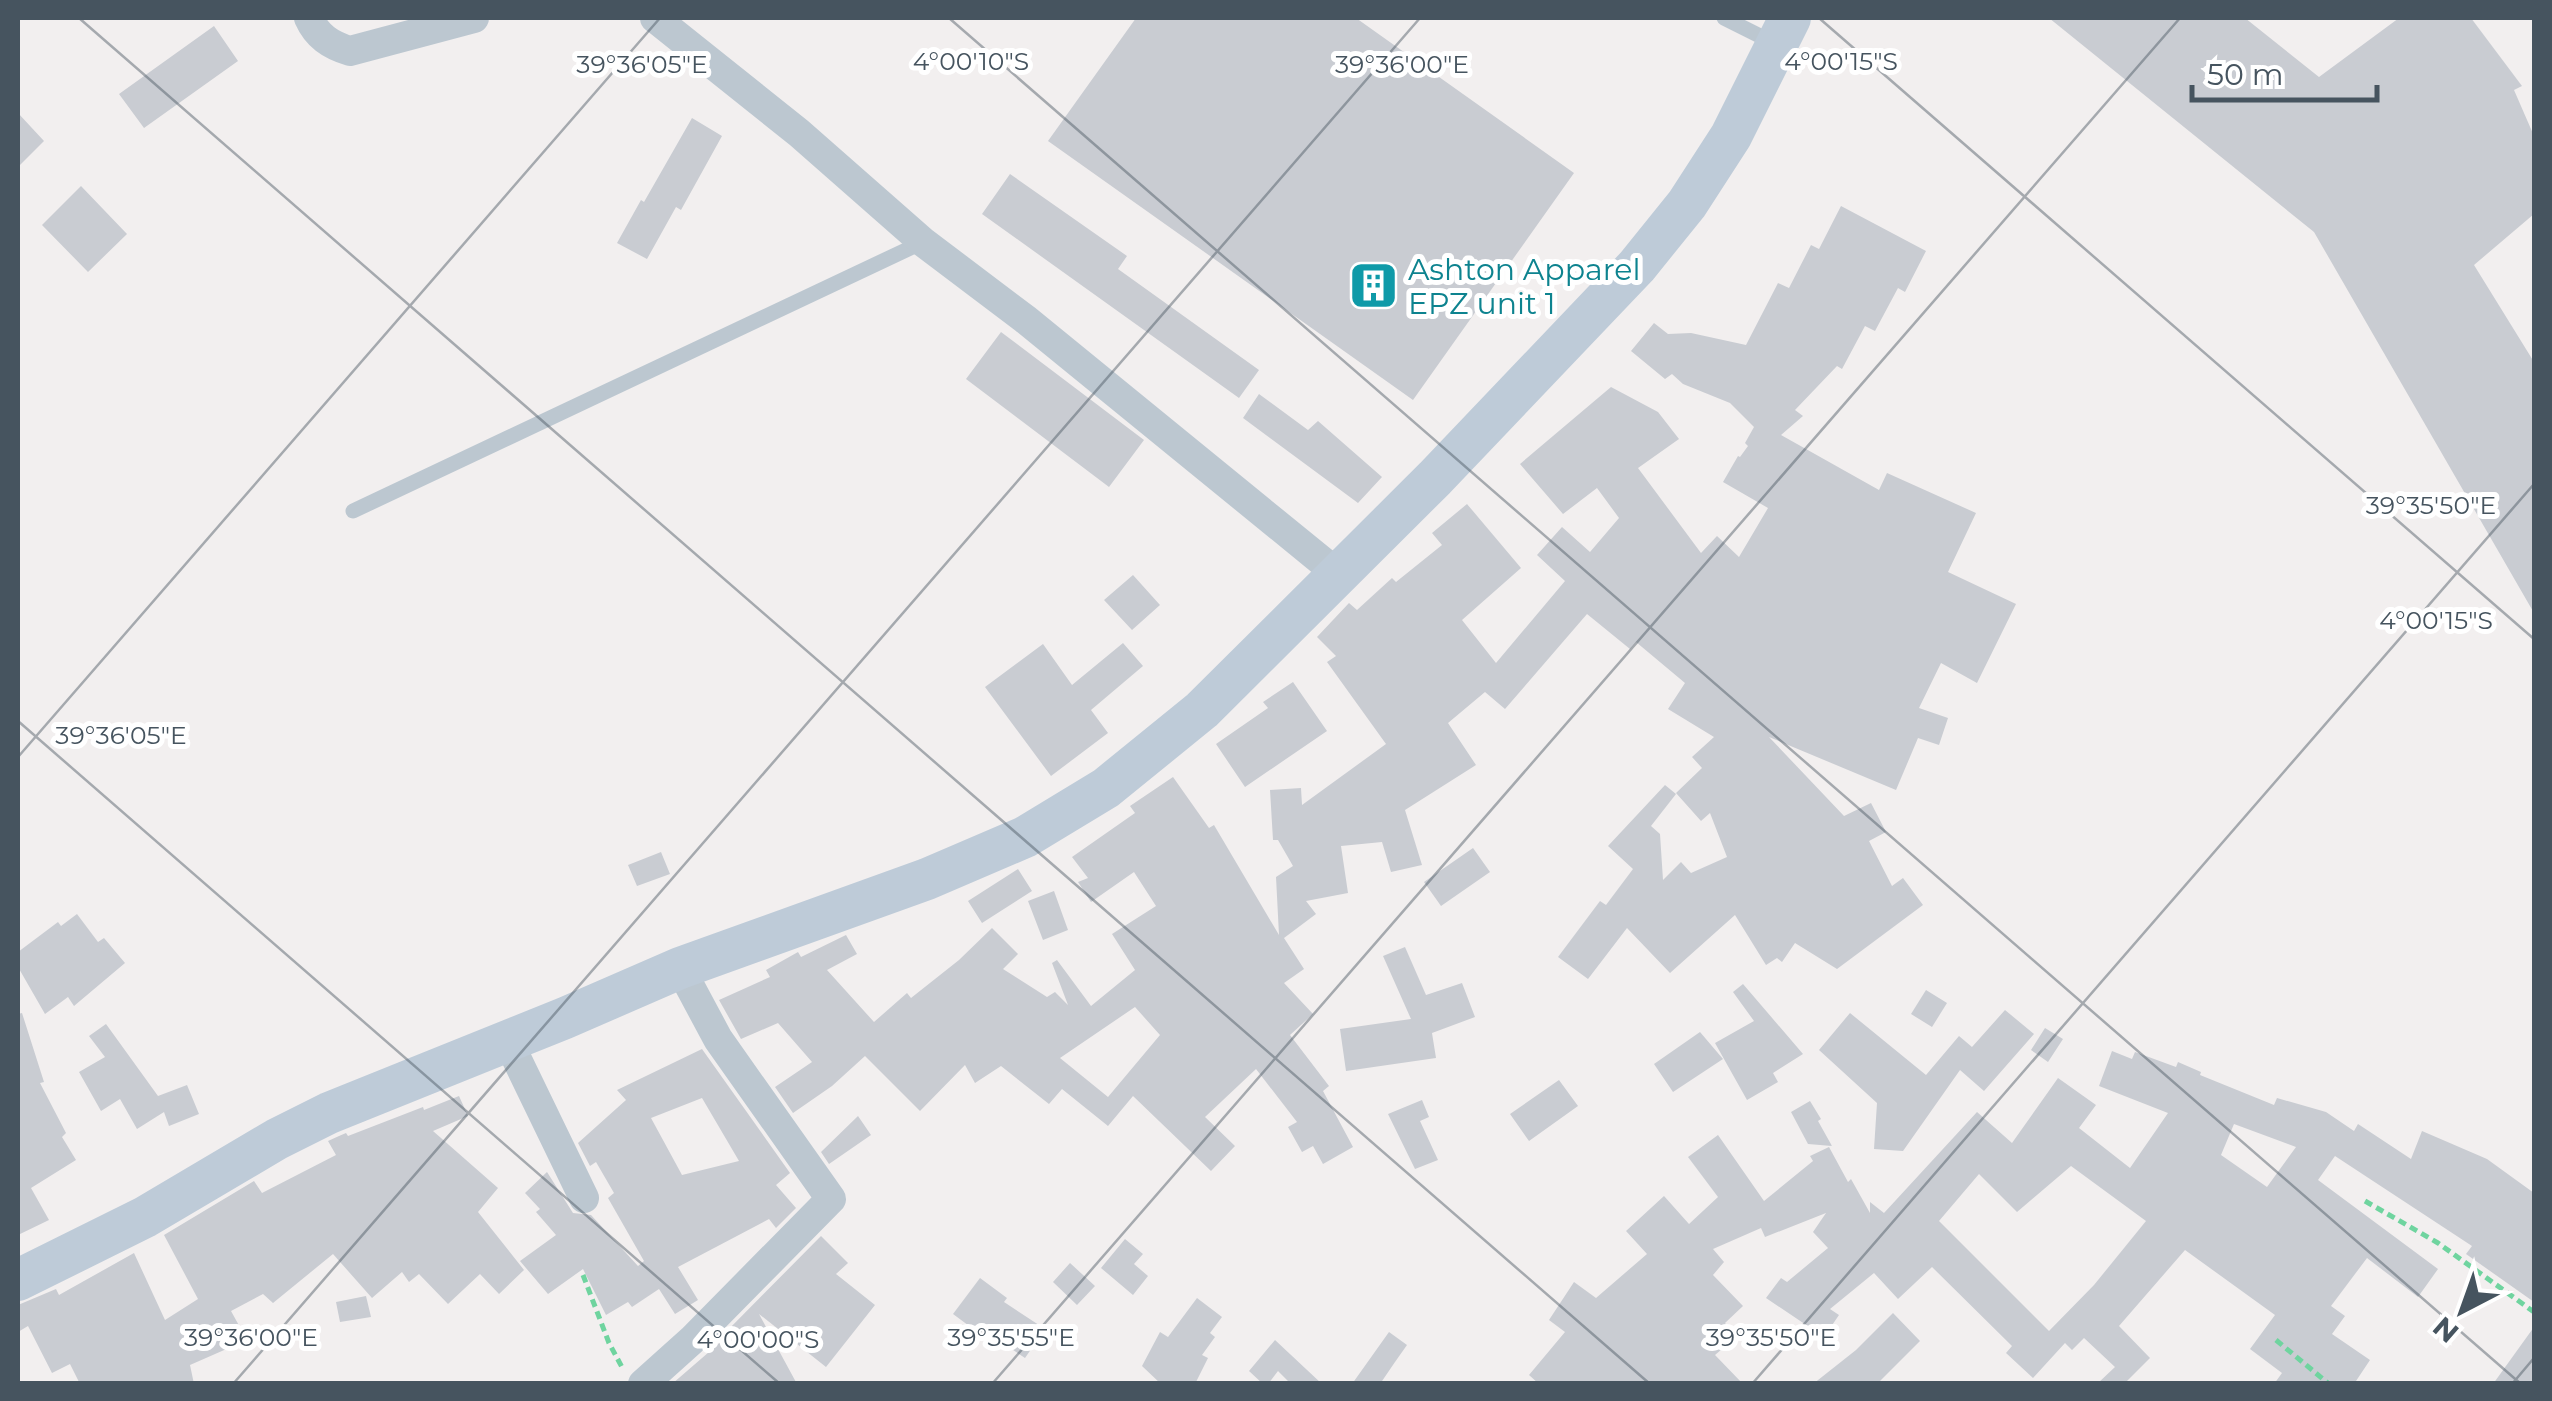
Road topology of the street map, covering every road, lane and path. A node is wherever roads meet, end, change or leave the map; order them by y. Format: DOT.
graph roads {
  1 [pos="309,18"];
  2 [pos="474,18"];
  3 [pos="655,18"];
  4 [pos="1724,18"];
  5 [pos="1784,31"];
  6 [pos="923,242"];
  7 [pos="353,511"];
  8 [pos="1339,575"];
  9 [pos="680,968"];
  10 [pos="508,1040"];
  11 [pos="584,1198"];
  12 [pos="2365,1200"];
  13 [pos="583,1275"];
  14 [pos="18,1280"];
  15 [pos="2534,1312"];
  16 [pos="2276,1340"];
  17 [pos="635,1380"];
  18 [pos="2329,1384"];
  1 -- 2 [label="street"];
  3 -- 6 [label="street"];
  4 -- 5 [label="lane"];
  5 -- 8 [label="main road"];
  6 -- 7 [label="lane"];
  6 -- 8 [label="street"];
  8 -- 9 [label="main road"];
  9 -- 10 [label="main road"];
  9 -- 17 [label="street"];
  10 -- 11 [label="street"];
  10 -- 14 [label="main road"];
  12 -- 15 [label="path"];
  13 -- 17 [label="path"];
  16 -- 18 [label="path"];
}
